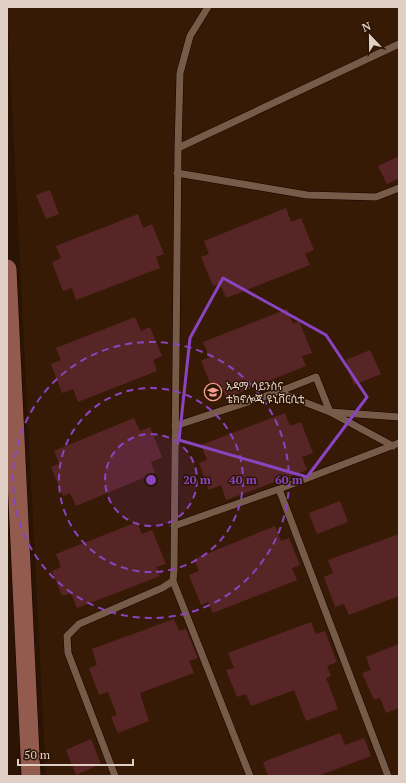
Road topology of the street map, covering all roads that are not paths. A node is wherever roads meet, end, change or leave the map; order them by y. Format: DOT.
graph roads {
  1 [pos="208,7"];
  2 [pos="399,44"];
  3 [pos="178,148"];
  4 [pos="178,173"];
  5 [pos="399,188"];
  6 [pos="7,269"];
  7 [pos="278,392"];
  8 [pos="330,412"];
  9 [pos="399,417"];
  10 [pos="175,426"];
  11 [pos="396,445"];
  12 [pos="279,490"];
  13 [pos="174,526"];
  14 [pos="14,569"];
  15 [pos="173,581"];
  16 [pos="31,776"];
  17 [pos="115,776"];
  18 [pos="250,776"];
  19 [pos="388,776"];
  1 -- 3 [label="lane"];
  2 -- 3 [label="lane"];
  3 -- 4 [label="lane"];
  4 -- 5 [label="lane"];
  4 -- 10 [label="lane"];
  6 -- 14 [label="street"];
  7 -- 8 [label="lane"];
  7 -- 8 [label="lane"];
  7 -- 10 [label="lane"];
  8 -- 9 [label="lane"];
  8 -- 11 [label="lane"];
  10 -- 13 [label="lane"];
  11 -- 12 [label="lane"];
  12 -- 13 [label="lane"];
  12 -- 19 [label="lane"];
  13 -- 15 [label="lane"];
  14 -- 16 [label="street"];
  15 -- 17 [label="lane"];
  15 -- 18 [label="lane"];
}
